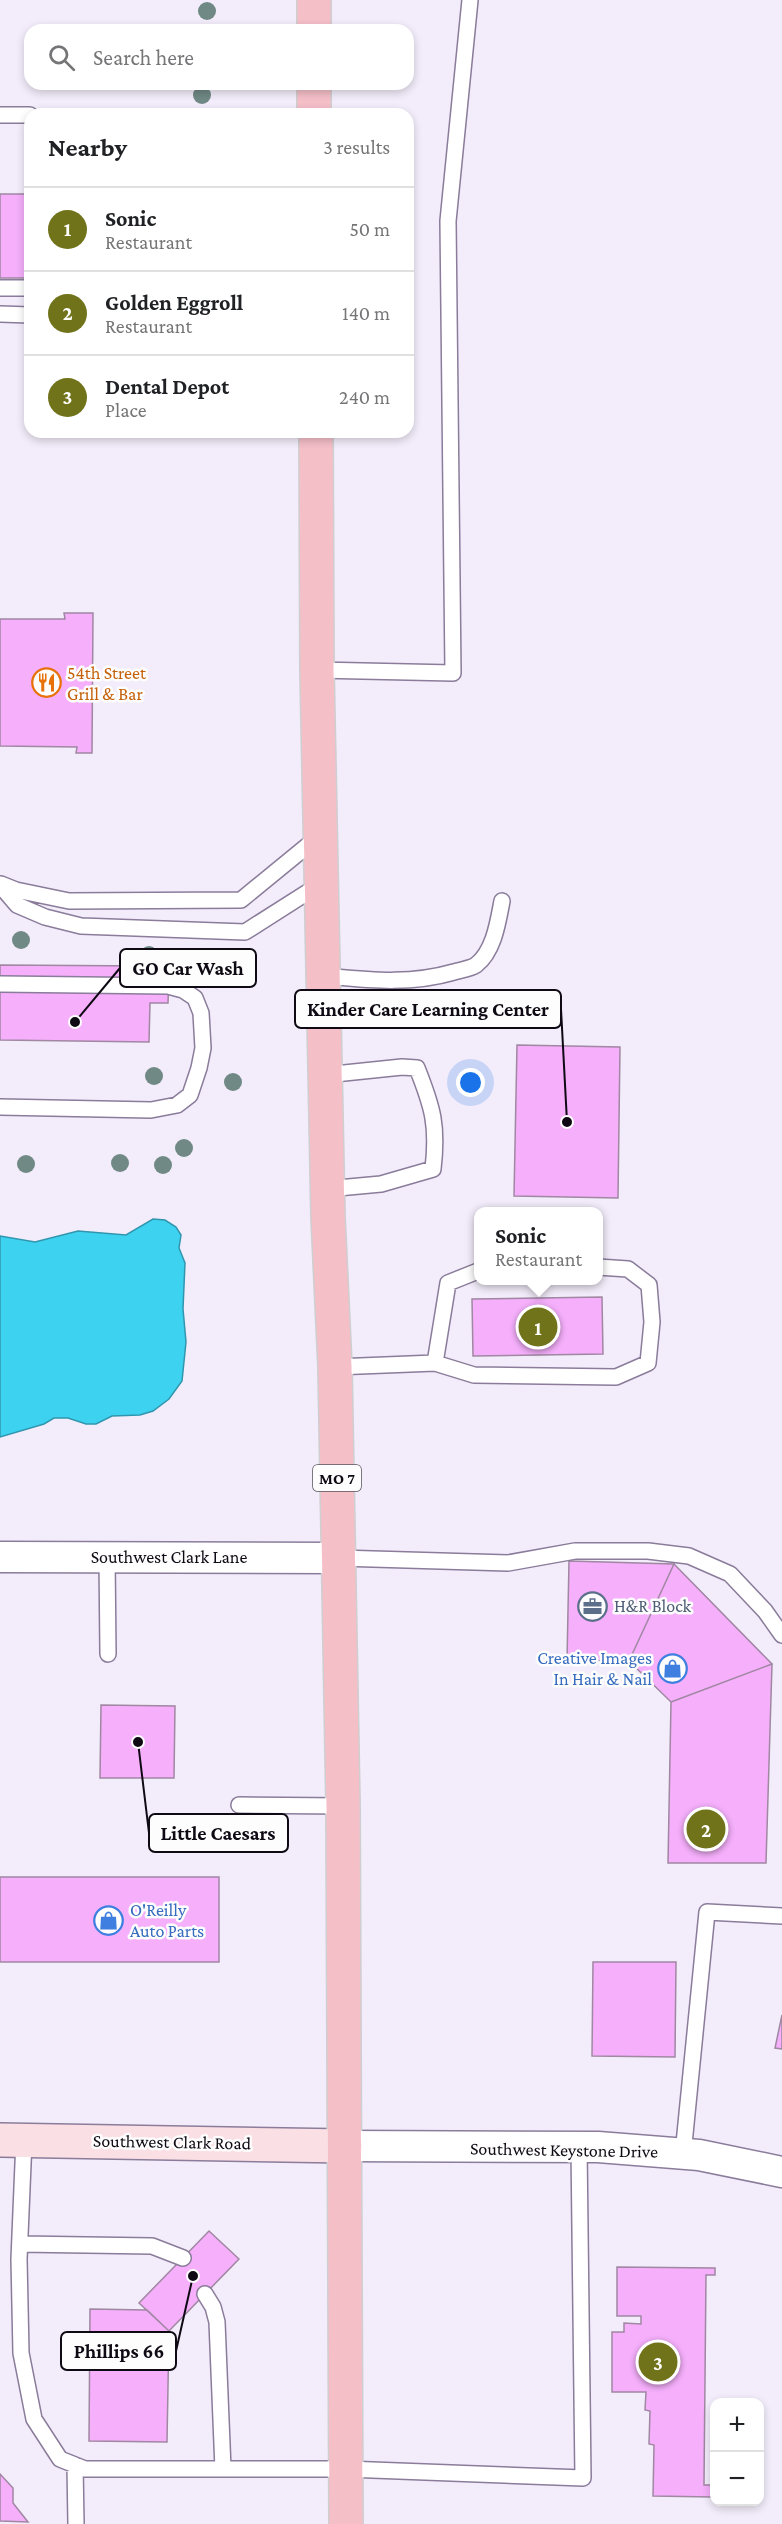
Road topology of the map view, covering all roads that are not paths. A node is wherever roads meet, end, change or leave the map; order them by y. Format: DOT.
graph roads {
  1 [pos="314,0"];
  2 [pos="470,0"];
  3 [pos="314,24"];
  4 [pos="314,90"];
  5 [pos="314,108"];
  6 [pos="0,115"];
  7 [pos="24,115"];
  8 [pos="0,288"];
  9 [pos="24,288"];
  10 [pos="0,314"];
  11 [pos="24,315"];
  12 [pos="316,438"];
  13 [pos="317,670"];
  14 [pos="321,835"];
  15 [pos="322,883"];
  16 [pos="0,884"];
  17 [pos="502,901"];
  18 [pos="324,976"];
  19 [pos="0,984"];
  20 [pos="325,1076"];
  21 [pos="0,1107"];
  22 [pos="327,1189"];
  23 [pos="603,1267"];
  24 [pos="474,1273"];
  25 [pos="435,1363"];
  26 [pos="335,1367"];
  27 [pos="0,1557"];
  28 [pos="107,1557"];
  29 [pos="339,1558"];
  30 [pos="782,1635"];
  31 [pos="108,1654"];
  32 [pos="239,1805"];
  33 [pos="343,1806"];
  34 [pos="782,1916"];
  35 [pos="12,2140"];
  36 [pos="345,2146"];
  37 [pos="579,2147"];
  38 [pos="683,2154"];
  39 [pos="782,2172"];
  40 [pos="20,2244"];
  41 [pos="183,2258"];
  42 [pos="205,2294"];
  43 [pos="75,2465"];
  44 [pos="223,2469"];
  45 [pos="346,2469"];
  46 [pos="76,2524"];
  47 [pos="346,2524"];
  1 -- 3 [label="main road"];
  2 -- 13 [label="lane"];
  4 -- 5 [label="main road"];
  6 -- 7 [label="lane"];
  8 -- 9 [label="lane"];
  10 -- 11 [label="lane"];
  12 -- 13 [label="main road, MO 7"];
  13 -- 14 [label="main road, MO 7"];
  14 -- 15 [label="main road, MO 7"];
  14 -- 16 [label="lane"];
  15 -- 16 [label="lane"];
  15 -- 18 [label="main road, MO 7"];
  17 -- 18 [label="lane"];
  18 -- 20 [label="main road, MO 7"];
  19 -- 21 [label="lane"];
  20 -- 22 [label="main road, MO 7"];
  20 -- 22 [label="lane"];
  22 -- 26 [label="main road, MO 7"];
  23 -- 25 [label="lane"];
  24 -- 25 [label="lane"];
  25 -- 26 [label="lane"];
  26 -- 29 [label="main road, MO 7"];
  27 -- 28 [label="street, Southwest Clark Lane"];
  28 -- 29 [label="street, Southwest Clark Lane"];
  28 -- 31 [label="lane"];
  29 -- 30 [label="lane"];
  29 -- 33 [label="main road, MO 7"];
  32 -- 33 [label="lane"];
  33 -- 36 [label="main road, MO 7"];
  34 -- 38 [label="lane"];
  35 -- 36 [label="street, Southwest Clark Road"];
  35 -- 40 [label="lane"];
  36 -- 37 [label="street, Southwest Keystone Drive"];
  36 -- 45 [label="main road, MO 7"];
  37 -- 38 [label="street, Southwest Keystone Drive"];
  37 -- 45 [label="lane"];
  38 -- 39 [label="street, Southwest Keystone Drive"];
  40 -- 41 [label="lane"];
  40 -- 43 [label="lane"];
  42 -- 44 [label="lane"];
  43 -- 44 [label="lane"];
  43 -- 46 [label="lane"];
  44 -- 45 [label="lane"];
  45 -- 47 [label="main road, MO 7"];
}
